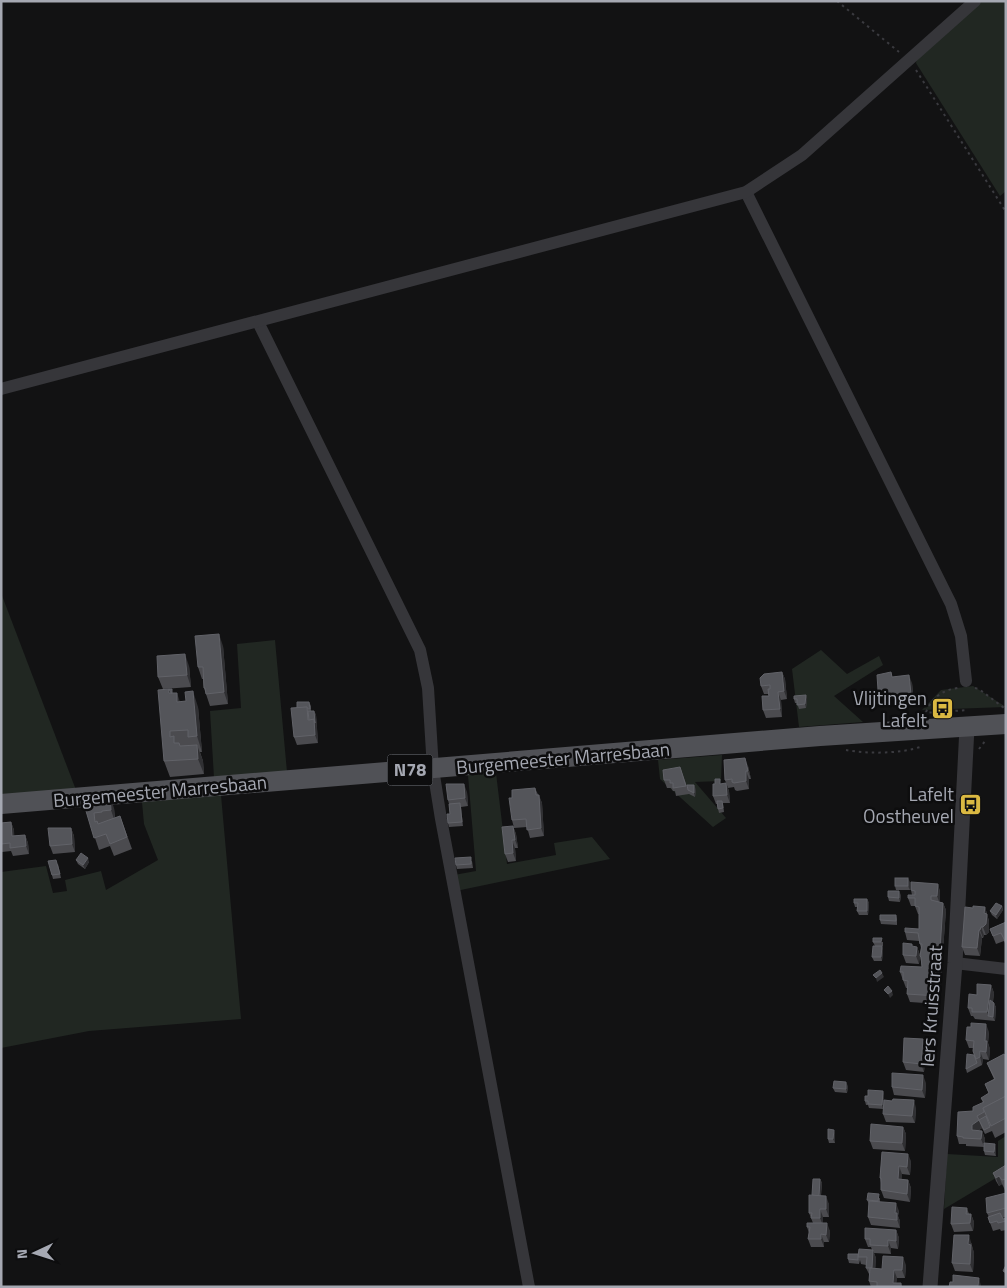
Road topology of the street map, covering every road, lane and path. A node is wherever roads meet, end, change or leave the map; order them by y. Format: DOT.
graph roads {
  1 [pos="837,1"];
  2 [pos="975,1"];
  3 [pos="910,60"];
  4 [pos="746,192"];
  5 [pos="1006,212"];
  6 [pos="258,322"];
  7 [pos="1,389"];
  8 [pos="966,685"];
  9 [pos="1001,713"];
  10 [pos="971,718"];
  11 [pos="433,768"];
  12 [pos="1,804"];
  13 [pos="955,963"];
  14 [pos="1006,969"];
  15 [pos="529,1287"];
  16 [pos="930,1287"];
  1 -- 3 [label="path"];
  2 -- 3 [label="street"];
  3 -- 4 [label="street"];
  3 -- 5 [label="path"];
  4 -- 6 [label="street"];
  4 -- 8 [label="street"];
  6 -- 7 [label="street"];
  6 -- 11 [label="street"];
  8 -- 9 [label="path"];
  8 -- 10 [label="path"];
  9 -- 10 [label="main road, Burgemeester Marresbaan / N78"];
  10 -- 11 [label="main road, Burgemeester Marresbaan / N78"];
  10 -- 13 [label="street, Iers Kruisstraat"];
  11 -- 12 [label="main road, Burgemeester Marresbaan / N78"];
  11 -- 15 [label="street"];
  13 -- 14 [label="street"];
  13 -- 16 [label="street, Iers Kruisstraat"];
}
